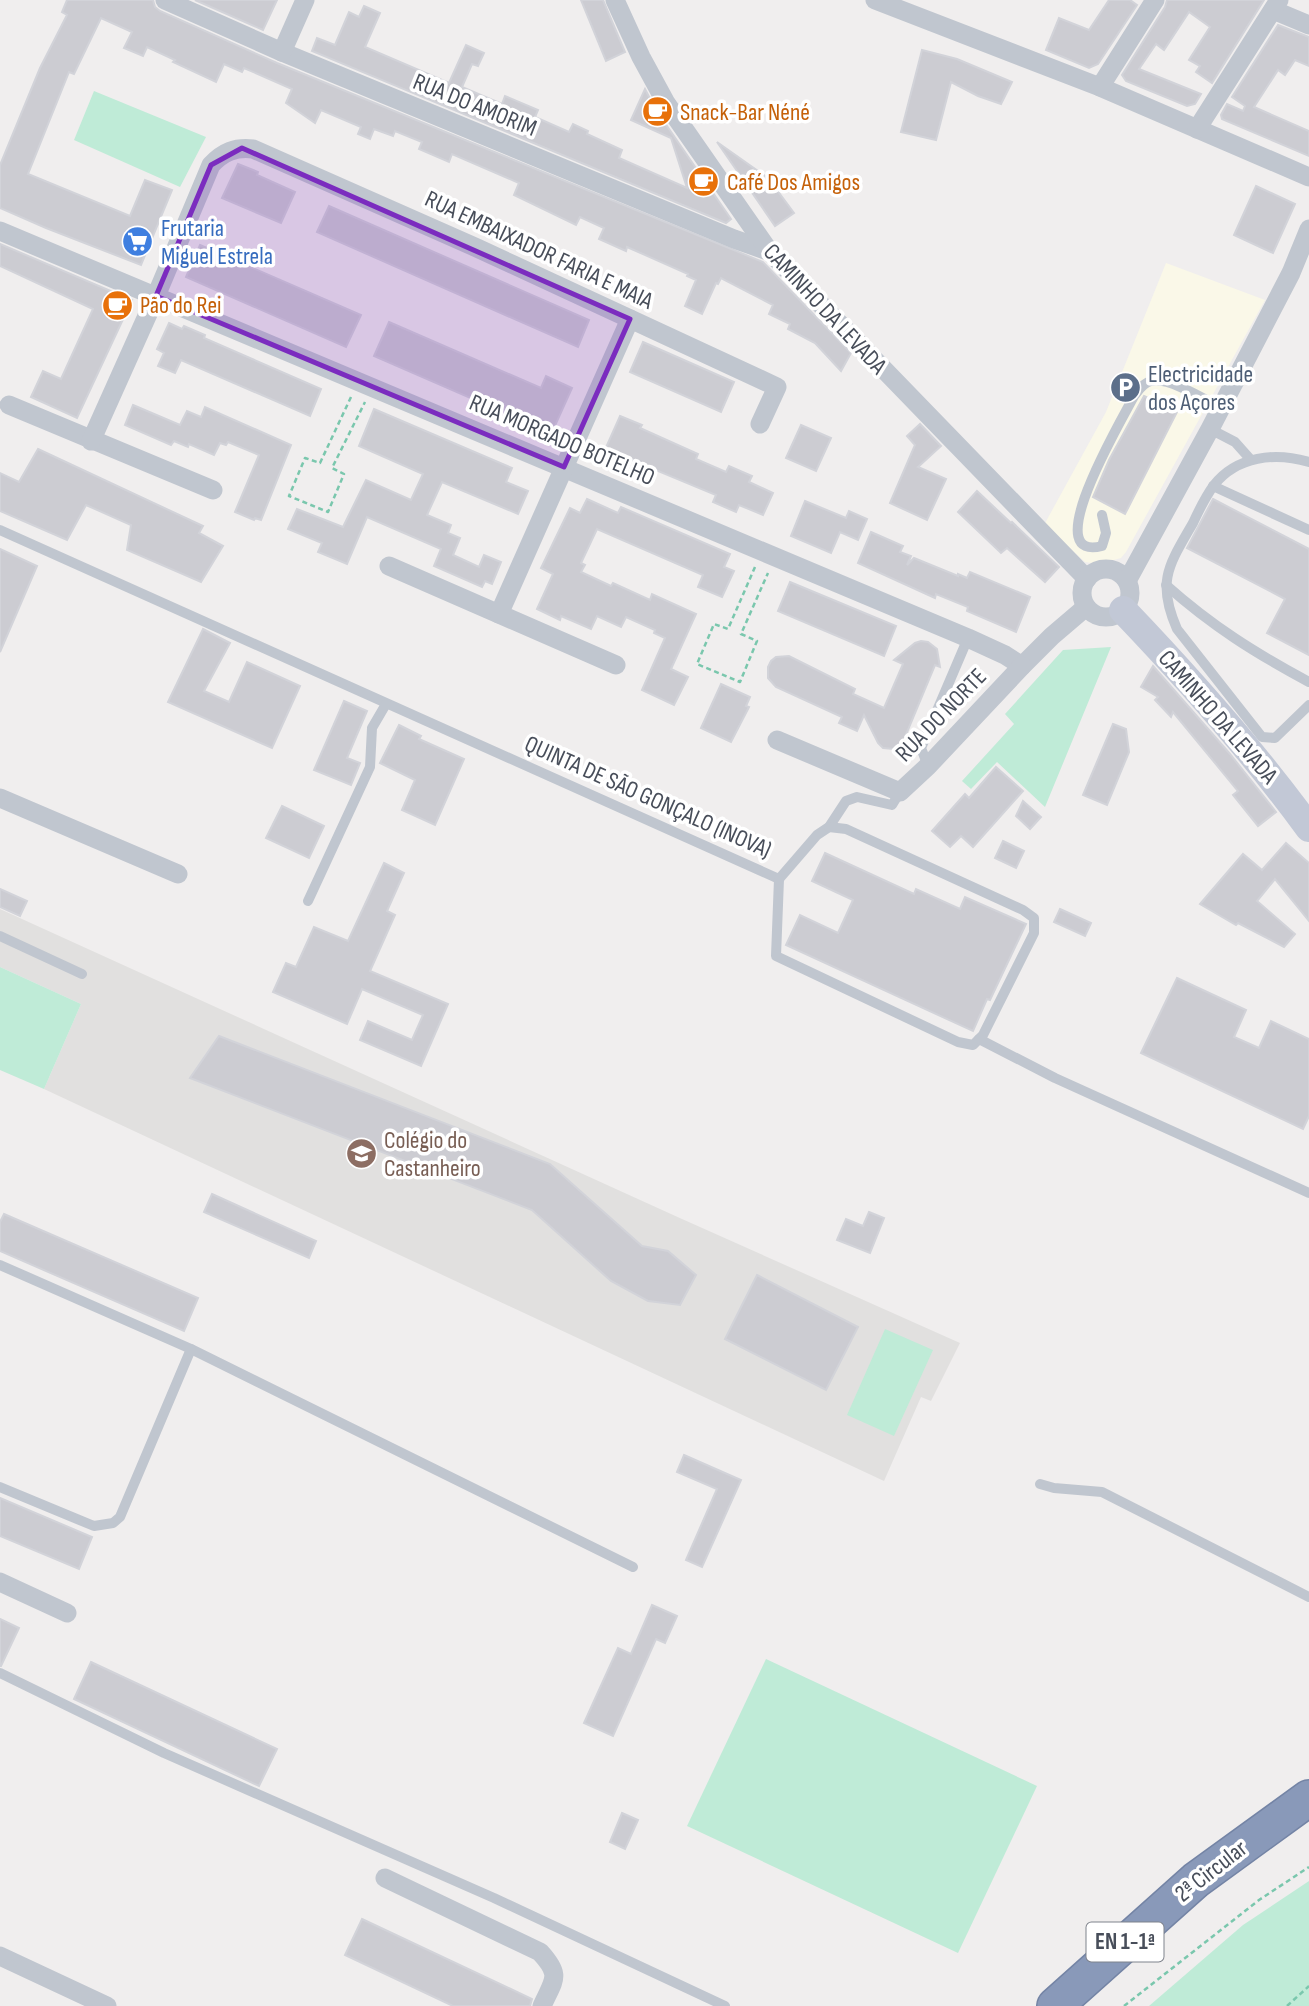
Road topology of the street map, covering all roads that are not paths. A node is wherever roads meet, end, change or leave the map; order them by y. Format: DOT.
graph roads {
  1 [pos="165,0"];
  2 [pos="305,0"];
  3 [pos="615,0"];
  4 [pos="875,0"];
  5 [pos="1155,0"];
  6 [pos="1276,5"];
  7 [pos="1309,25"];
  8 [pos="282,52"];
  9 [pos="1100,87"];
  10 [pos="1197,129"];
  11 [pos="1309,177"];
  12 [pos="1309,229"];
  13 [pos="0,231"];
  14 [pos="769,251"];
  15 [pos="156,296"];
  16 [pos="630,319"];
  17 [pos="9,405"];
  18 [pos="1220,408"];
  19 [pos="760,424"];
  20 [pos="1210,429"];
  21 [pos="91,440"];
  22 [pos="1251,460"];
  23 [pos="1309,462"];
  24 [pos="564,467"];
  25 [pos="1213,486"];
  26 [pos="214,490"];
  27 [pos="1102,516"];
  28 [pos="0,530"];
  29 [pos="1309,530"];
  30 [pos="389,566"];
  31 [pos="1087,579"];
  32 [pos="1126,581"];
  33 [pos="1166,585"];
  34 [pos="1086,607"];
  35 [pos="1123,610"];
  36 [pos="499,614"];
  37 [pos="968,638"];
  38 [pos="616,665"];
  39 [pos="1022,666"];
  40 [pos="1309,682"];
  41 [pos="386,704"];
  42 [pos="1309,705"];
  43 [pos="777,740"];
  44 [pos="928,766"];
  45 [pos="900,793"];
  46 [pos="0,798"];
  47 [pos="829,827"];
  48 [pos="1309,828"];
  49 [pos="178,874"];
  50 [pos="779,879"];
  51 [pos="307,901"];
  52 [pos="0,936"];
  53 [pos="82,974"];
  54 [pos="979,1039"];
  55 [pos="1309,1193"];
  56 [pos="0,1265"];
  57 [pos="191,1349"];
  58 [pos="1040,1484"];
  59 [pos="0,1487"];
  60 [pos="633,1567"];
  61 [pos="0,1583"];
  62 [pos="1309,1597"];
  63 [pos="67,1614"];
  64 [pos="0,1673"];
  65 [pos="1309,1798"];
  66 [pos="1309,1825"];
  67 [pos="385,1878"];
  68 [pos="0,1956"];
  69 [pos="107,2006"];
  70 [pos="542,2006"];
  71 [pos="726,2006"];
  72 [pos="1055,2006"];
  73 [pos="1085,2006"];
  1 -- 8 [label="street, RUA DO AMORIM"];
  2 -- 8 [label="street"];
  3 -- 14 [label="street, CAMINHO DA LEVADA"];
  4 -- 9 [label="street"];
  5 -- 9 [label="street"];
  6 -- 7 [label="street"];
  6 -- 10 [label="street"];
  8 -- 14 [label="street, RUA DO AMORIM"];
  9 -- 10 [label="street"];
  10 -- 11 [label="street"];
  12 -- 18 [label="street"];
  13 -- 15 [label="street, RUA MORGADO BOTELHO"];
  14 -- 31 [label="street, CAMINHO DA LEVADA"];
  15 -- 16 [label="street, RUA EMBAIXADOR FARIA E MAIA"];
  15 -- 21 [label="street"];
  15 -- 24 [label="street, RUA MORGADO BOTELHO"];
  16 -- 19 [label="street, RUA EMBAIXADOR FARIA E MAIA"];
  16 -- 24 [label="street"];
  17 -- 21 [label="street"];
  18 -- 20 [label="street"];
  18 -- 27 [label="lane"];
  20 -- 22 [label="lane"];
  20 -- 32 [label="street"];
  21 -- 26 [label="street"];
  22 -- 23 [label="lane"];
  22 -- 25 [label="lane"];
  24 -- 36 [label="street"];
  24 -- 37 [label="street, RUA MORGADO BOTELHO"];
  25 -- 29 [label="lane"];
  25 -- 33 [label="lane"];
  28 -- 41 [label="lane, QUINTA DE SÃO GONÇALO (INOVA)"];
  30 -- 36 [label="street"];
  31 -- 32 [label="street"];
  31 -- 34 [label="street"];
  32 -- 35 [label="street"];
  33 -- 40 [label="lane"];
  33 -- 42 [label="lane"];
  34 -- 35 [label="street"];
  34 -- 39 [label="street"];
  35 -- 48 [label="street, CAMINHO DA LEVADA"];
  36 -- 38 [label="street"];
  37 -- 39 [label="street, RUA MORGADO BOTELHO"];
  37 -- 44 [label="lane"];
  39 -- 44 [label="street, RUA DO NORTE"];
  41 -- 50 [label="lane, QUINTA DE SÃO GONÇALO (INOVA)"];
  41 -- 51 [label="lane"];
  43 -- 45 [label="street, RUA DO NORTE"];
  44 -- 45 [label="street, RUA DO NORTE"];
  45 -- 47 [label="lane, QUINTA DE SÃO GONÇALO (INOVA)"];
  46 -- 49 [label="street"];
  47 -- 50 [label="lane, QUINTA DE SÃO GONÇALO (INOVA)"];
  47 -- 54 [label="lane"];
  50 -- 54 [label="lane"];
  52 -- 53 [label="lane"];
  54 -- 55 [label="lane"];
  56 -- 57 [label="lane"];
  57 -- 59 [label="lane"];
  57 -- 60 [label="lane"];
  58 -- 62 [label="lane"];
  61 -- 63 [label="street"];
  64 -- 71 [label="lane"];
  65 -- 72 [label="highway, 2ª Circular / EN 1-1ª"];
  66 -- 73 [label="highway, 2ª Circular / EN 1-1ª"];
  67 -- 70 [label="street"];
  68 -- 69 [label="street"];
}
